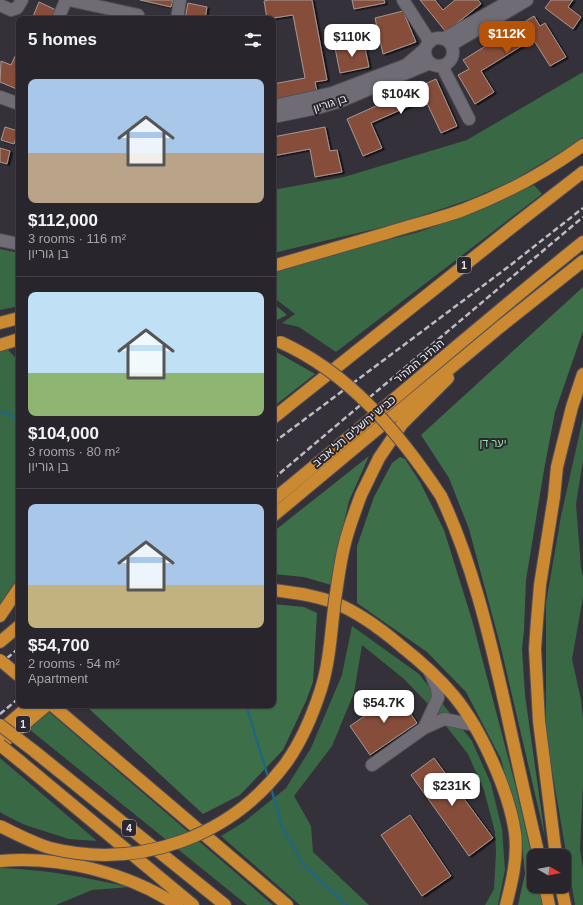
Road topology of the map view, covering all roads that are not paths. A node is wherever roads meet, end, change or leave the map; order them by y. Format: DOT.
graph roads {
  1 [pos="22,0"];
  2 [pos="67,0"];
  3 [pos="180,0"];
  4 [pos="403,0"];
  5 [pos="511,0"];
  6 [pos="527,0"];
  7 [pos="0,5"];
  8 [pos="105,13"];
  9 [pos="59,16"];
  10 [pos="138,16"];
  11 [pos="177,16"];
  12 [pos="447,42"];
  13 [pos="428,45"];
  14 [pos="430,63"];
  15 [pos="442,66"];
  16 [pos="0,89"];
  17 [pos="16,95"];
  18 [pos="0,97"];
  19 [pos="16,103"];
  20 [pos="276,105"];
  21 [pos="276,116"];
  22 [pos="469,119"];
  23 [pos="583,145"];
  24 [pos="583,172"];
  25 [pos="398,230"];
  26 [pos="0,240"];
  27 [pos="583,242"];
  28 [pos="16,243"];
  29 [pos="276,258"];
  30 [pos="583,261"];
  31 [pos="276,265"];
  32 [pos="514,298"];
  33 [pos="523,309"];
  34 [pos="16,313"];
  35 [pos="0,316"];
  36 [pos="16,319"];
  37 [pos="0,323"];
  38 [pos="500,327"];
  39 [pos="16,340"];
  40 [pos="277,340"];
  41 [pos="0,345"];
  42 [pos="583,374"];
  43 [pos="276,416"];
  44 [pos="276,498"];
  45 [pos="276,514"];
  46 [pos="276,591"];
  47 [pos="16,592"];
  48 [pos="0,616"];
  49 [pos="16,629"];
  50 [pos="0,642"];
  51 [pos="0,660"];
  52 [pos="428,669"];
  53 [pos="16,673"];
  54 [pos="27,708"];
  55 [pos="43,708"];
  56 [pos="55,708"];
  57 [pos="0,724"];
  58 [pos="474,725"];
  59 [pos="424,728"];
  60 [pos="0,732"];
  61 [pos="0,745"];
  62 [pos="372,765"];
  63 [pos="0,826"];
  64 [pos="536,849"];
  65 [pos="555,849"];
  66 [pos="0,861"];
  67 [pos="547,893"];
  68 [pos="562,893"];
  69 [pos="177,905"];
  70 [pos="193,905"];
  71 [pos="225,905"];
  72 [pos="287,905"];
  73 [pos="506,905"];
  74 [pos="550,905"];
  75 [pos="564,905"];
  1 -- 7 [label="street"];
  2 -- 8 [label="street"];
  2 -- 9 [label="street"];
  3 -- 11 [label="street"];
  4 -- 13 [label="street"];
  5 -- 12 [label="street"];
  6 -- 12 [label="street"];
  8 -- 10 [label="street"];
  12 -- 13 [label="street"];
  12 -- 15 [label="street"];
  13 -- 14 [label="street"];
  13 -- 20 [label="street, בן גוריון"];
  14 -- 15 [label="street"];
  14 -- 21 [label="street, בן גוריון"];
  15 -- 22 [label="street"];
  16 -- 17 [label="street"];
  18 -- 19 [label="street"];
  23 -- 25 [label="highway"];
  24 -- 43 [label="highway, 1"];
  25 -- 29 [label="highway"];
  25 -- 31 [label="highway"];
  26 -- 28 [label="street"];
  27 -- 32 [label="highway, הנתיב המהיר"];
  30 -- 33 [label="highway, כביש ירושלים תל אביב"];
  32 -- 33 [label="street"];
  32 -- 44 [label="highway, הנתיב המהיר"];
  33 -- 38 [label="highway, כביש ירושלים תל אביב"];
  34 -- 35 [label="highway"];
  36 -- 37 [label="highway"];
  38 -- 45 [label="highway, כביש ירושלים תל אביב"];
  38 -- 63 [label="highway, bridge"];
  39 -- 41 [label="highway"];
  40 -- 64 [label="highway, bridge"];
  42 -- 65 [label="highway"];
  46 -- 52 [label="highway"];
  47 -- 48 [label="highway"];
  49 -- 50 [label="highway"];
  51 -- 53 [label="highway, bridge"];
  52 -- 58 [label="highway"];
  52 -- 59 [label="street"];
  54 -- 60 [label="highway, 1"];
  55 -- 61 [label="highway, 1"];
  56 -- 72 [label="highway"];
  57 -- 71 [label="highway, 4, bridge"];
  58 -- 59 [label="street"];
  58 -- 73 [label="highway"];
  59 -- 62 [label="street"];
  61 -- 70 [label="highway, 4, bridge"];
  66 -- 69 [label="highway"];
  67 -- 74 [label="highway"];
  68 -- 75 [label="highway"];
}
